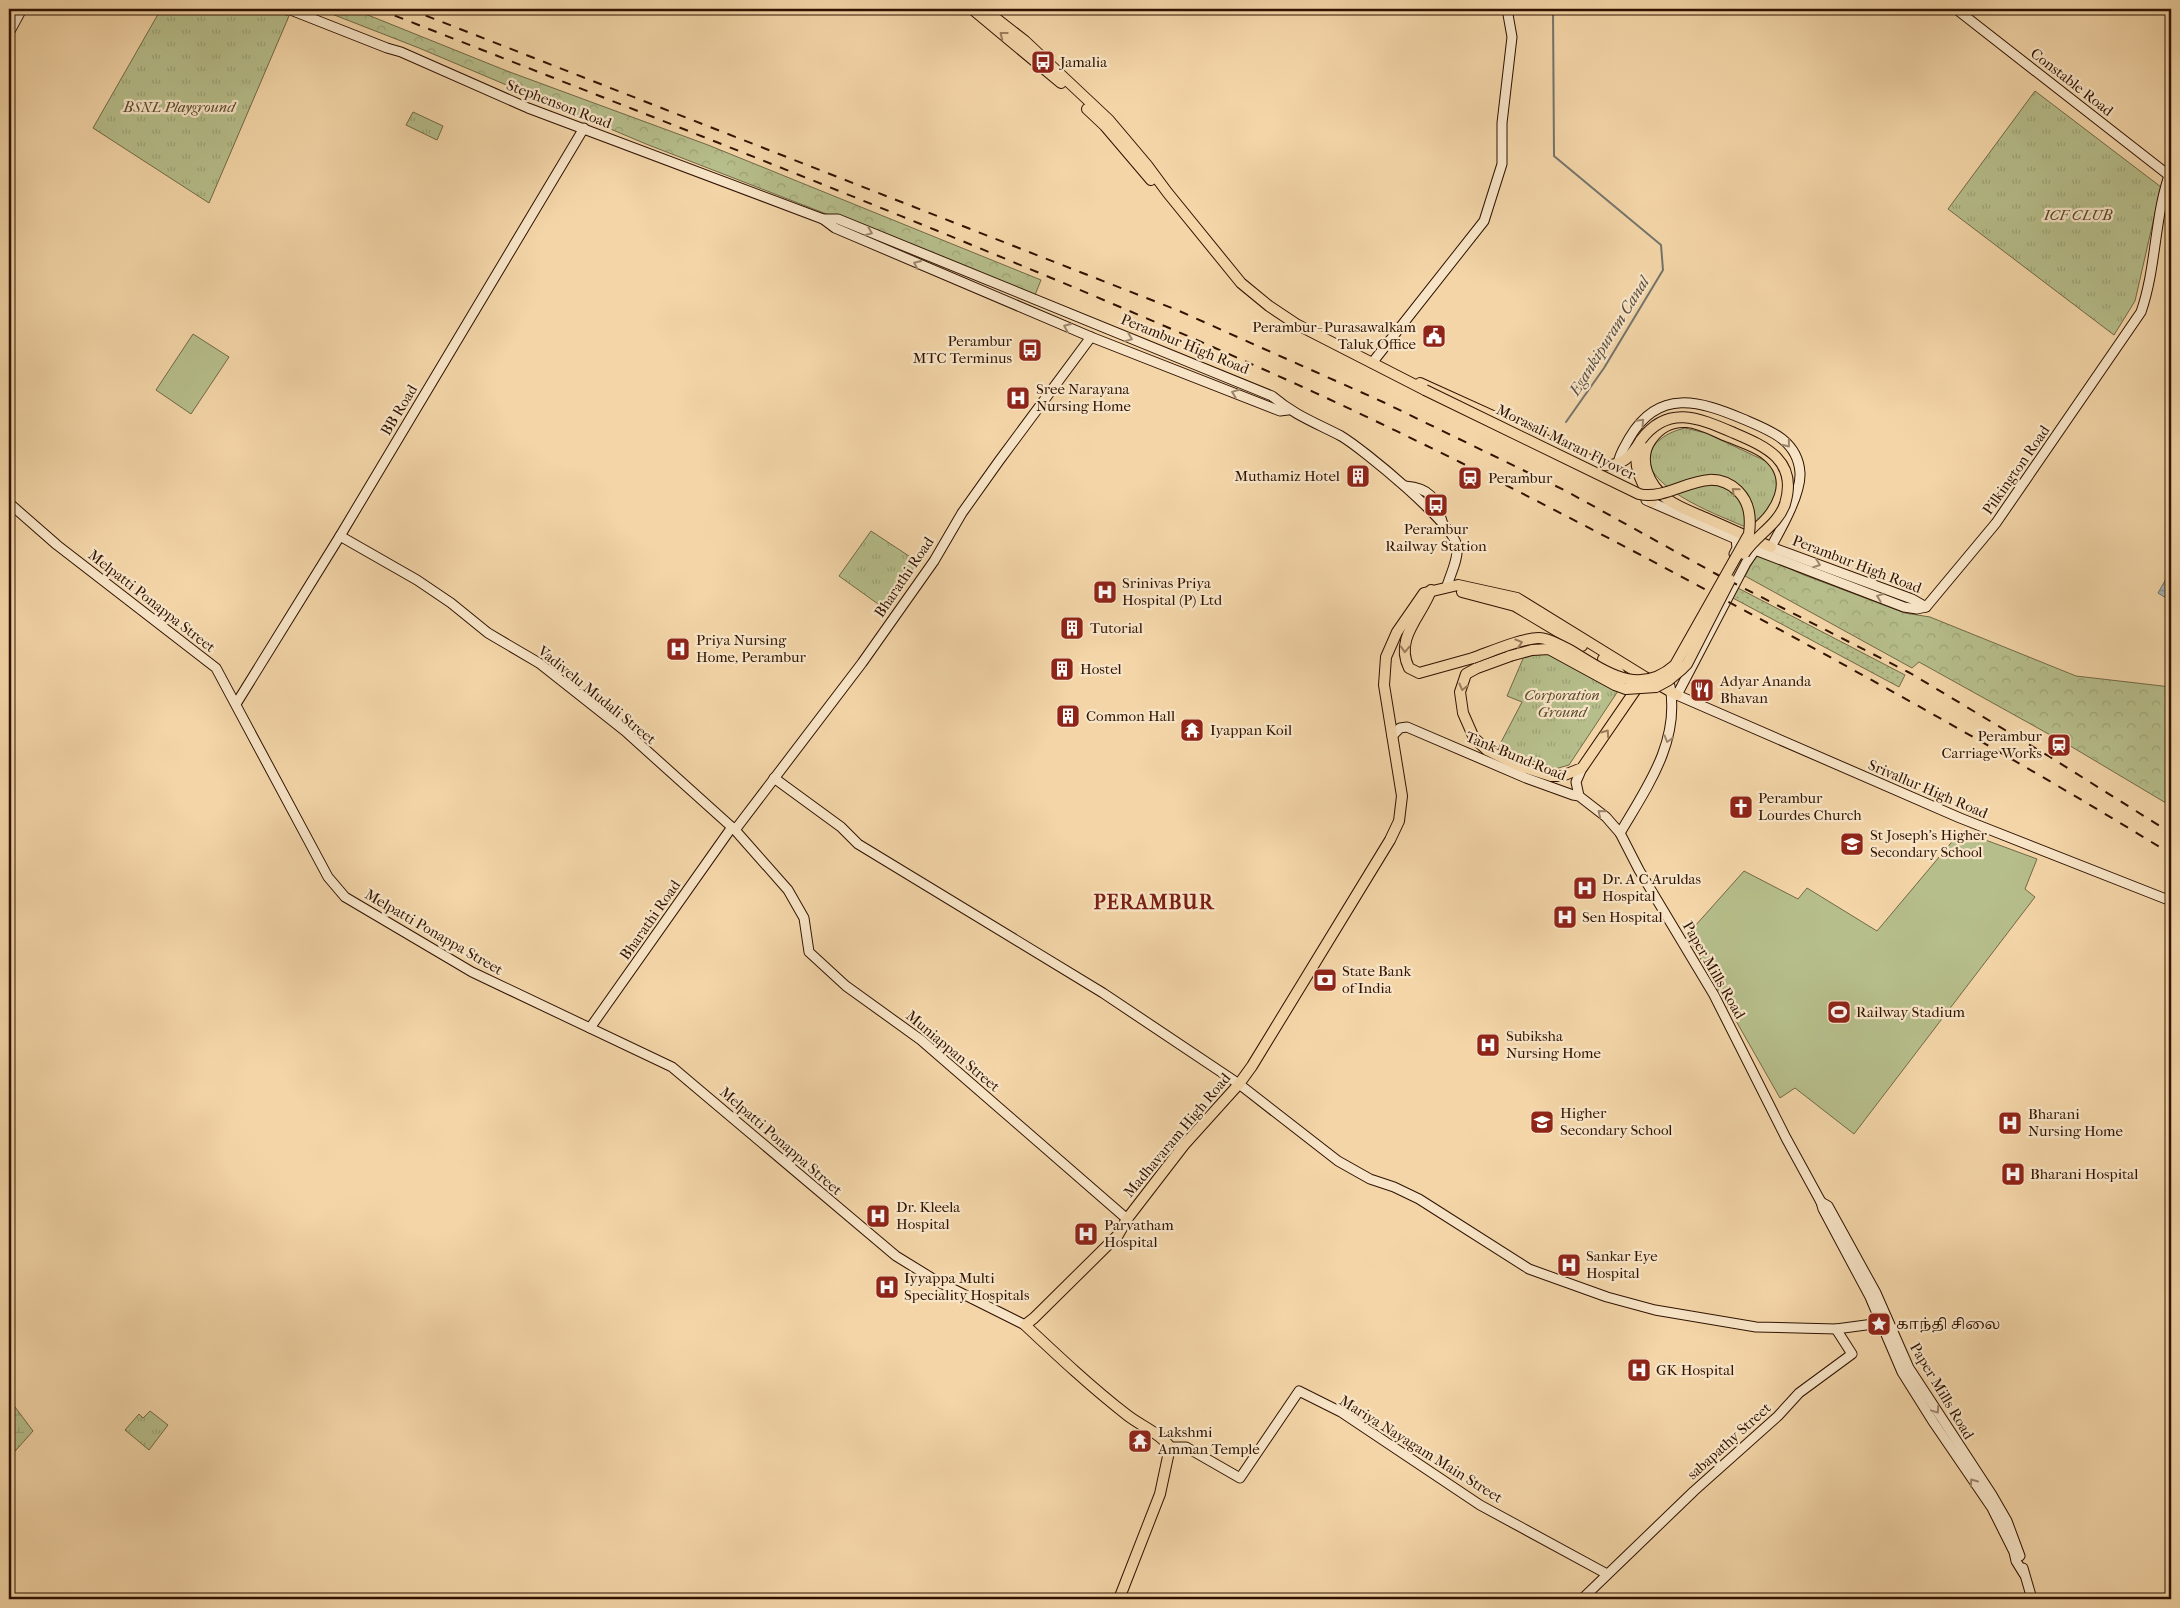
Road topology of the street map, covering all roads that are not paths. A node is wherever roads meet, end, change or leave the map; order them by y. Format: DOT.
graph roads {
  1 [pos="22,9"];
  2 [pos="288,9"];
  3 [pos="972,9"];
  4 [pos="984,9"];
  5 [pos="1507,9"];
  6 [pos="1958,10"];
  7 [pos="9,33"];
  8 [pos="584,128"];
  9 [pos="2171,174"];
  10 [pos="2168,191"];
  11 [pos="1167,192"];
  12 [pos="823,219"];
  13 [pos="1091,336"];
  14 [pos="1372,363"];
  15 [pos="1414,384"];
  16 [pos="1288,410"];
  17 [pos="1641,446"];
  18 [pos="1618,464"];
  19 [pos="1608,482"];
  20 [pos="9,502"];
  21 [pos="1652,502"];
  22 [pos="1749,534"];
  23 [pos="340,536"];
  24 [pos="1771,547"];
  25 [pos="1755,550"];
  26 [pos="1449,586"];
  27 [pos="1431,590"];
  28 [pos="1926,607"];
  29 [pos="1665,668"];
  30 [pos="1645,681"];
  31 [pos="1674,693"];
  32 [pos="1630,699"];
  33 [pos="236,704"];
  34 [pos="1392,736"];
  35 [pos="1582,768"];
  36 [pos="774,778"];
  37 [pos="1579,796"];
  38 [pos="733,829"];
  39 [pos="1620,834"];
  40 [pos="788,890"];
  41 [pos="2171,901"];
  42 [pos="590,1028"];
  43 [pos="1240,1084"];
  44 [pos="1127,1219"];
  45 [pos="1884,1321"];
  46 [pos="1025,1325"];
  47 [pos="1836,1329"];
  48 [pos="1170,1448"];
  49 [pos="1607,1574"];
  50 [pos="2024,1574"];
  51 [pos="1121,1599"];
  52 [pos="1582,1599"];
  53 [pos="2032,1599"];
  1 -- 7 [label="street"];
  2 -- 8 [label="street, Stephenson Road"];
  11 -- 3 [label="main road, one-way"];
  4 -- 11 [label="main road"];
  5 -- 14 [label="street"];
  6 -- 9 [label="street, Constable Road"];
  8 -- 12 [label="street, Stephenson Road"];
  8 -- 23 [label="street, BB Road"];
  9 -- 10 [label="street, Pilkington Road"];
  10 -- 28 [label="street, Pilkington Road"];
  11 -- 14 [label="main road"];
  13 -- 12 [label="street, one-way"];
  12 -- 16 [label="street, Perambur High Road, one-way"];
  16 -- 13 [label="street, one-way"];
  13 -- 36 [label="street, Bharathi Road"];
  14 -- 15 [label="main road"];
  15 -- 18 [label="main road, Morasali Maran Flyover"];
  15 -- 19 [label="street"];
  22 -- 15 [label="main road, Morasali Maran Flyover, one-way, bridge"];
  16 -- 26 [label="street, Perambur High Road"];
  17 -- 18 [label="main road, Morasali Maran Flyover"];
  17 -- 21 [label="main road"];
  17 -- 22 [label="main road"];
  17 -- 24 [label="main road"];
  17 -- 35 [label="main road, Morasali Maran Flyover, one-way, bridge"];
  18 -- 19 [label="main road"];
  18 -- 24 [label="street, Perambur High Road, one-way"];
  19 -- 21 [label="street"];
  20 -- 33 [label="street, Melpatti Ponappa Street"];
  21 -- 29 [label="street"];
  27 -- 22 [label="main road, one-way, bridge"];
  23 -- 33 [label="street, BB Road"];
  23 -- 38 [label="street, Vadivelu Mudali Street"];
  24 -- 25 [label="street"];
  24 -- 28 [label="street, Perambur High Road, one-way"];
  28 -- 25 [label="street, one-way"];
  25 -- 31 [label="street"];
  26 -- 27 [label="main road"];
  26 -- 30 [label="main road"];
  26 -- 32 [label="main road"];
  27 -- 34 [label="main road, Madhavaram High Road"];
  29 -- 30 [label="street"];
  29 -- 31 [label="street"];
  30 -- 31 [label="main road"];
  30 -- 32 [label="main road"];
  31 -- 39 [label="street, one-way"];
  31 -- 41 [label="street, Srivallur High Road"];
  35 -- 32 [label="main road, one-way"];
  33 -- 42 [label="street, Melpatti Ponappa Street"];
  34 -- 37 [label="street, Tank Bund Road"];
  34 -- 43 [label="main road, Madhavaram High Road"];
  35 -- 37 [label="street"];
  36 -- 38 [label="street, Bharathi Road"];
  36 -- 43 [label="street"];
  39 -- 37 [label="street, Tank Bund Road, one-way"];
  38 -- 40 [label="street, Vadivelu Mudali Street"];
  38 -- 42 [label="street, Bharathi Road"];
  39 -- 45 [label="street, Paper Mills Road"];
  40 -- 44 [label="street, Muniappan Street"];
  42 -- 46 [label="street, Melpatti Ponappa Street"];
  43 -- 44 [label="main road, Madhavaram High Road"];
  43 -- 47 [label="street"];
  44 -- 46 [label="main road, Madhavaram High Road"];
  45 -- 47 [label="street"];
  50 -- 45 [label="street, Paper Mills Road, one-way"];
  45 -- 50 [label="street, Paper Mills Road, one-way"];
  46 -- 48 [label="main road"];
  47 -- 49 [label="street, sabapathy Street"];
  48 -- 49 [label="street, Mariya Nayagam Main Street"];
  48 -- 51 [label="main road"];
  49 -- 52 [label="street"];
  50 -- 53 [label="street, Paper Mills Road"];
}
